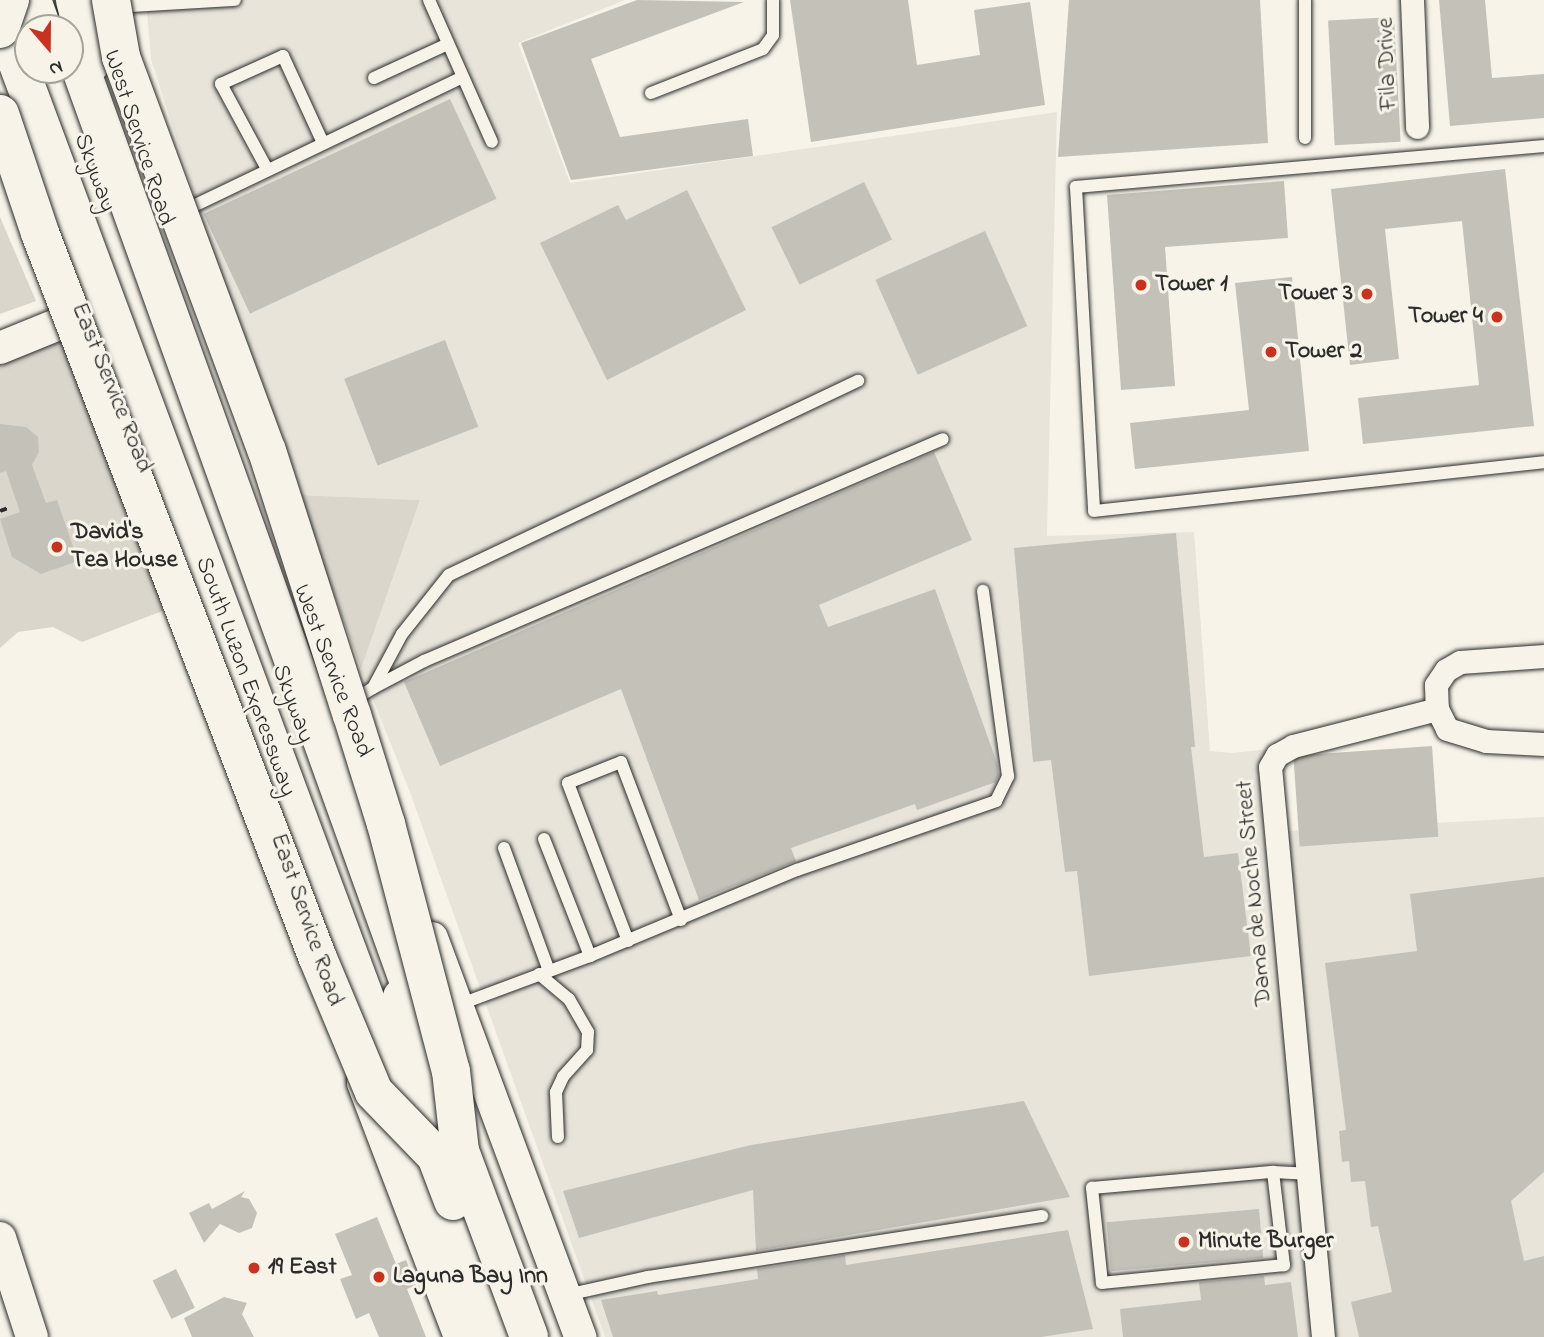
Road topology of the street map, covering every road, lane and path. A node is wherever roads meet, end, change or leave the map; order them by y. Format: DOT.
graph roads {
  1 [pos="9,0"];
  2 [pos="235,0"];
  3 [pos="429,0"];
  4 [pos="773,0"];
  5 [pos="1305,0"];
  6 [pos="1412,0"];
  7 [pos="97,2"];
  8 [pos="0,16"];
  9 [pos="0,29"];
  10 [pos="0,35"];
  11 [pos="448,44"];
  12 [pos="84,77"];
  13 [pos="463,77"];
  14 [pos="374,78"];
  15 [pos="24,85"];
  16 [pos="651,93"];
  17 [pos="1417,127"];
  18 [pos="1306,138"];
  19 [pos="323,142"];
  20 [pos="492,142"];
  21 [pos="1544,146"];
  22 [pos="267,169"];
  23 [pos="0,172"];
  24 [pos="120,173"];
  25 [pos="163,221"];
  26 [pos="65,311"];
  27 [pos="0,327"];
  28 [pos="0,348"];
  29 [pos="858,381"];
  30 [pos="943,439"];
  31 [pos="1544,462"];
  32 [pos="8,508"];
  33 [pos="0,511"];
  34 [pos="983,591"];
  35 [pos="1544,656"];
  36 [pos="373,688"];
  37 [pos="344,706"];
  38 [pos="1437,709"];
  39 [pos="1544,744"];
  40 [pos="544,839"];
  41 [pos="504,848"];
  42 [pos="681,919"];
  43 [pos="628,941"];
  44 [pos="590,956"];
  45 [pos="544,972"];
  46 [pos="456,1005"];
  47 [pos="558,1137"];
  48 [pos="448,1154"];
  49 [pos="1273,1172"];
  50 [pos="1307,1174"];
  51 [pos="1042,1216"];
  52 [pos="0,1238"];
  53 [pos="484,1260"];
  54 [pos="565,1296"];
  55 [pos="33,1337"];
  56 [pos="460,1337"];
  57 [pos="491,1337"];
  58 [pos="505,1337"];
  59 [pos="529,1337"];
  60 [pos="540,1337"];
  61 [pos="580,1337"];
  62 [pos="1322,1337"];
  1 -- 9 [label="highway, bridge"];
  1 -- 15 [label="highway, Skyway"];
  2 -- 7 [label="lane"];
  3 -- 11 [label="lane"];
  4 -- 16 [label="lane"];
  5 -- 18 [label="lane"];
  6 -- 17 [label="street, Fila Drive"];
  7 -- 24 [label="highway"];
  7 -- 25 [label="main road, West Service Road"];
  7 -- 48 [label="highway, bridge"];
  8 -- 15 [label="highway, South Luzon Expressway"];
  10 -- 15 [label="highway"];
  11 -- 13 [label="lane"];
  11 -- 14 [label="lane"];
  12 -- 24 [label="highway, South Luzon Expressway"];
  13 -- 19 [label="lane"];
  13 -- 20 [label="lane"];
  15 -- 26 [label="main road, East Service Road"];
  15 -- 48 [label="highway, Skyway"];
  15 -- 48 [label="highway, bridge"];
  15 -- 53 [label="highway, South Luzon Expressway"];
  19 -- 22 [label="lane"];
  19 -- 22 [label="lane"];
  21 -- 31 [label="lane"];
  22 -- 25 [label="lane"];
  23 -- 26 [label="street"];
  24 -- 53 [label="highway, South Luzon Expressway"];
  25 -- 37 [label="main road, West Service Road"];
  26 -- 27 [label="main road"];
  26 -- 28 [label="main road"];
  26 -- 56 [label="main road, East Service Road"];
  29 -- 36 [label="lane"];
  30 -- 36 [label="lane"];
  32 -- 33 [label="path"];
  34 -- 42 [label="lane"];
  35 -- 38 [label="street"];
  36 -- 37 [label="lane"];
  37 -- 46 [label="main road, West Service Road"];
  38 -- 39 [label="street"];
  38 -- 50 [label="street, Dama de Noche Street"];
  40 -- 44 [label="lane"];
  41 -- 45 [label="lane"];
  42 -- 43 [label="lane"];
  42 -- 43 [label="lane"];
  43 -- 44 [label="lane"];
  44 -- 45 [label="lane"];
  45 -- 46 [label="lane"];
  45 -- 47 [label="lane"];
  46 -- 54 [label="main road, West Service Road"];
  48 -- 58 [label="highway, Skyway, bridge"];
  48 -- 59 [label="highway, Skyway, bridge"];
  49 -- 49 [label="lane"];
  49 -- 50 [label="lane"];
  50 -- 62 [label="street, Dama de Noche Street"];
  51 -- 54 [label="lane"];
  52 -- 55 [label="main road"];
  53 -- 57 [label="highway, South Luzon Expressway"];
  53 -- 60 [label="highway, South Luzon Expressway"];
  54 -- 61 [label="main road, West Service Road"];
}
